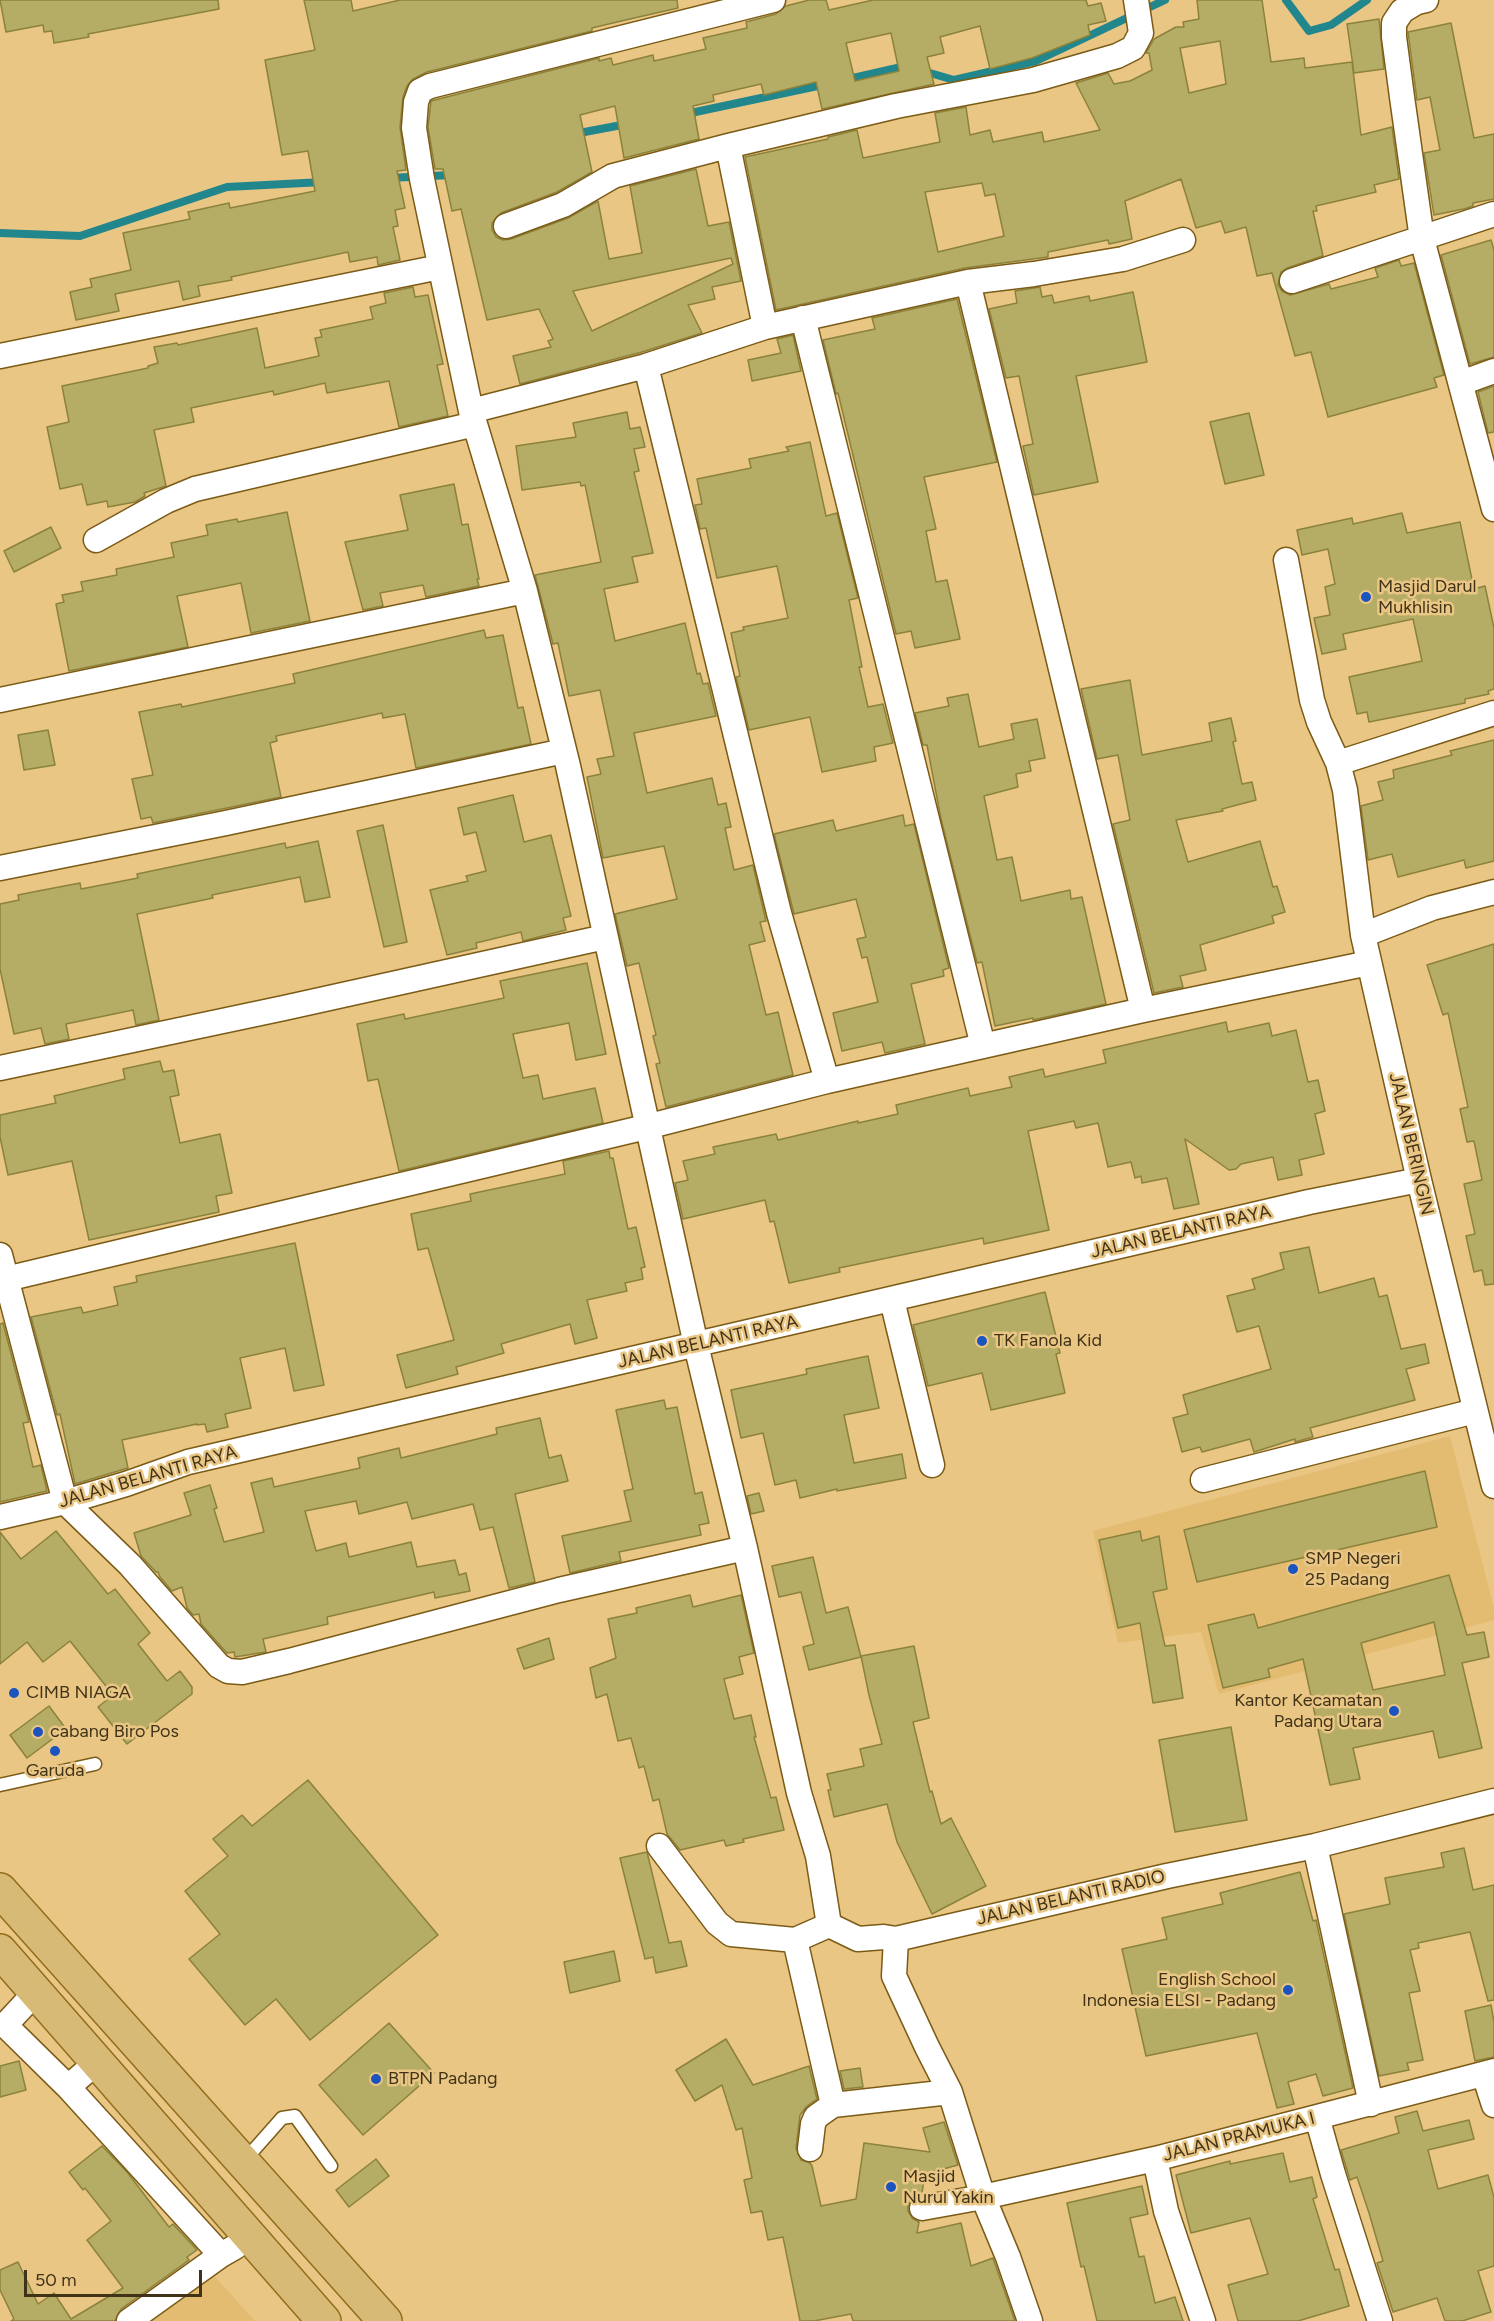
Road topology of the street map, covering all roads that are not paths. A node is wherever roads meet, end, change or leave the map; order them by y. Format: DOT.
graph roads {
  1 [pos="773,0"];
  2 [pos="1426,0"];
  3 [pos="1137,10"];
  4 [pos="728,146"];
  5 [pos="1494,214"];
  6 [pos="506,226"];
  7 [pos="1422,239"];
  8 [pos="1183,240"];
  9 [pos="440,267"];
  10 [pos="1292,281"];
  11 [pos="968,282"];
  12 [pos="803,318"];
  13 [pos="765,327"];
  14 [pos="0,356"];
  15 [pos="646,366"];
  16 [pos="1494,371"];
  17 [pos="1461,383"];
  18 [pos="473,418"];
  19 [pos="1494,509"];
  20 [pos="96,540"];
  21 [pos="1286,560"];
  22 [pos="525,591"];
  23 [pos="0,700"];
  24 [pos="1494,713"];
  25 [pos="564,751"];
  26 [pos="1338,763"];
  27 [pos="0,868"];
  28 [pos="1494,892"];
  29 [pos="1363,935"];
  30 [pos="605,937"];
  31 [pos="1369,963"];
  32 [pos="1143,1010"];
  33 [pos="983,1046"];
  34 [pos="0,1068"];
  35 [pos="826,1081"];
  36 [pos="646,1127"];
  37 [pos="1419,1180"];
  38 [pos="0,1255"];
  39 [pos="6,1279"];
  40 [pos="892,1300"];
  41 [pos="696,1345"];
  42 [pos="1475,1411"];
  43 [pos="932,1465"];
  44 [pos="1203,1480"];
  45 [pos="1494,1486"];
  46 [pos="65,1502"];
  47 [pos="0,1517"];
  48 [pos="745,1548"];
  49 [pos="95,1764"];
  50 [pos="0,1785"];
  51 [pos="1494,1801"];
  52 [pos="659,1845"];
  53 [pos="1315,1846"];
  54 [pos="0,1890"];
  55 [pos="829,1925"];
  56 [pos="795,1940"];
  57 [pos="896,1940"];
  58 [pos="0,1951"];
  59 [pos="35,1993"];
  60 [pos="96,2063"];
  61 [pos="1489,2073"];
  62 [pos="68,2087"];
  63 [pos="950,2092"];
  64 [pos="1371,2104"];
  65 [pos="1494,2104"];
  66 [pos="833,2105"];
  67 [pos="1317,2117"];
  68 [pos="810,2149"];
  69 [pos="1155,2159"];
  70 [pos="244,2162"];
  71 [pos="331,2166"];
  72 [pos="983,2198"];
  73 [pos="922,2208"];
  74 [pos="254,2238"];
  75 [pos="221,2255"];
  76 [pos="129,2321"];
  77 [pos="324,2321"];
  78 [pos="385,2321"];
  79 [pos="1030,2321"];
  80 [pos="1203,2321"];
  81 [pos="1380,2321"];
  1 -- 9 [label="street"];
  2 -- 7 [label="street"];
  3 -- 4 [label="street"];
  4 -- 6 [label="street"];
  4 -- 13 [label="street"];
  5 -- 7 [label="street"];
  7 -- 10 [label="street"];
  7 -- 17 [label="street"];
  8 -- 11 [label="street"];
  9 -- 14 [label="street"];
  9 -- 18 [label="street"];
  11 -- 12 [label="street"];
  11 -- 32 [label="street"];
  12 -- 13 [label="street"];
  12 -- 33 [label="street"];
  13 -- 15 [label="street"];
  15 -- 18 [label="street"];
  15 -- 35 [label="street"];
  16 -- 17 [label="street"];
  17 -- 19 [label="street"];
  18 -- 20 [label="street"];
  18 -- 22 [label="street"];
  21 -- 26 [label="street, JALAN BERINGIN"];
  22 -- 23 [label="street"];
  22 -- 25 [label="street"];
  24 -- 26 [label="street"];
  25 -- 27 [label="street"];
  25 -- 30 [label="street"];
  26 -- 29 [label="street, JALAN BERINGIN"];
  28 -- 29 [label="street"];
  29 -- 31 [label="street, JALAN BERINGIN"];
  30 -- 34 [label="street"];
  30 -- 36 [label="street"];
  31 -- 32 [label="street"];
  31 -- 37 [label="street, JALAN BERINGIN"];
  32 -- 33 [label="street"];
  33 -- 35 [label="street"];
  35 -- 36 [label="street"];
  36 -- 39 [label="street"];
  36 -- 41 [label="street"];
  37 -- 40 [label="street, JALAN BELANTI RAYA"];
  37 -- 42 [label="street, JALAN BERINGIN"];
  38 -- 39 [label="street"];
  39 -- 46 [label="street"];
  40 -- 41 [label="street, JALAN BELANTI RAYA"];
  40 -- 43 [label="street"];
  41 -- 46 [label="street, JALAN BELANTI RAYA"];
  41 -- 48 [label="street"];
  42 -- 44 [label="street"];
  42 -- 45 [label="street, JALAN BERINGIN"];
  46 -- 47 [label="street, JALAN BELANTI RAYA"];
  46 -- 48 [label="street"];
  48 -- 55 [label="street"];
  49 -- 50 [label="lane"];
  51 -- 53 [label="street"];
  52 -- 56 [label="street"];
  53 -- 57 [label="street, JALAN BELANTI RADIO"];
  53 -- 64 [label="street"];
  54 -- 70 [label="main road"];
  55 -- 56 [label="street"];
  55 -- 57 [label="street, JALAN BELANTI RADIO"];
  56 -- 66 [label="street"];
  57 -- 63 [label="street"];
  58 -- 59 [label="main road"];
  59 -- 60 [label="main road"];
  59 -- 62 [label="street"];
  60 -- 62 [label="street"];
  60 -- 74 [label="main road"];
  61 -- 64 [label="street, JALAN PRAMUKA I"];
  61 -- 65 [label="street"];
  62 -- 75 [label="street"];
  63 -- 66 [label="street"];
  63 -- 72 [label="street"];
  64 -- 67 [label="street, JALAN PRAMUKA I"];
  66 -- 68 [label="street"];
  67 -- 69 [label="street, JALAN PRAMUKA I"];
  67 -- 81 [label="street"];
  69 -- 72 [label="street, JALAN PRAMUKA I"];
  69 -- 80 [label="street"];
  70 -- 71 [label="lane"];
  70 -- 78 [label="main road"];
  72 -- 73 [label="street, JALAN PRAMUKA I"];
  72 -- 79 [label="street"];
  74 -- 75 [label="street"];
  74 -- 77 [label="main road"];
  75 -- 76 [label="street"];
}
